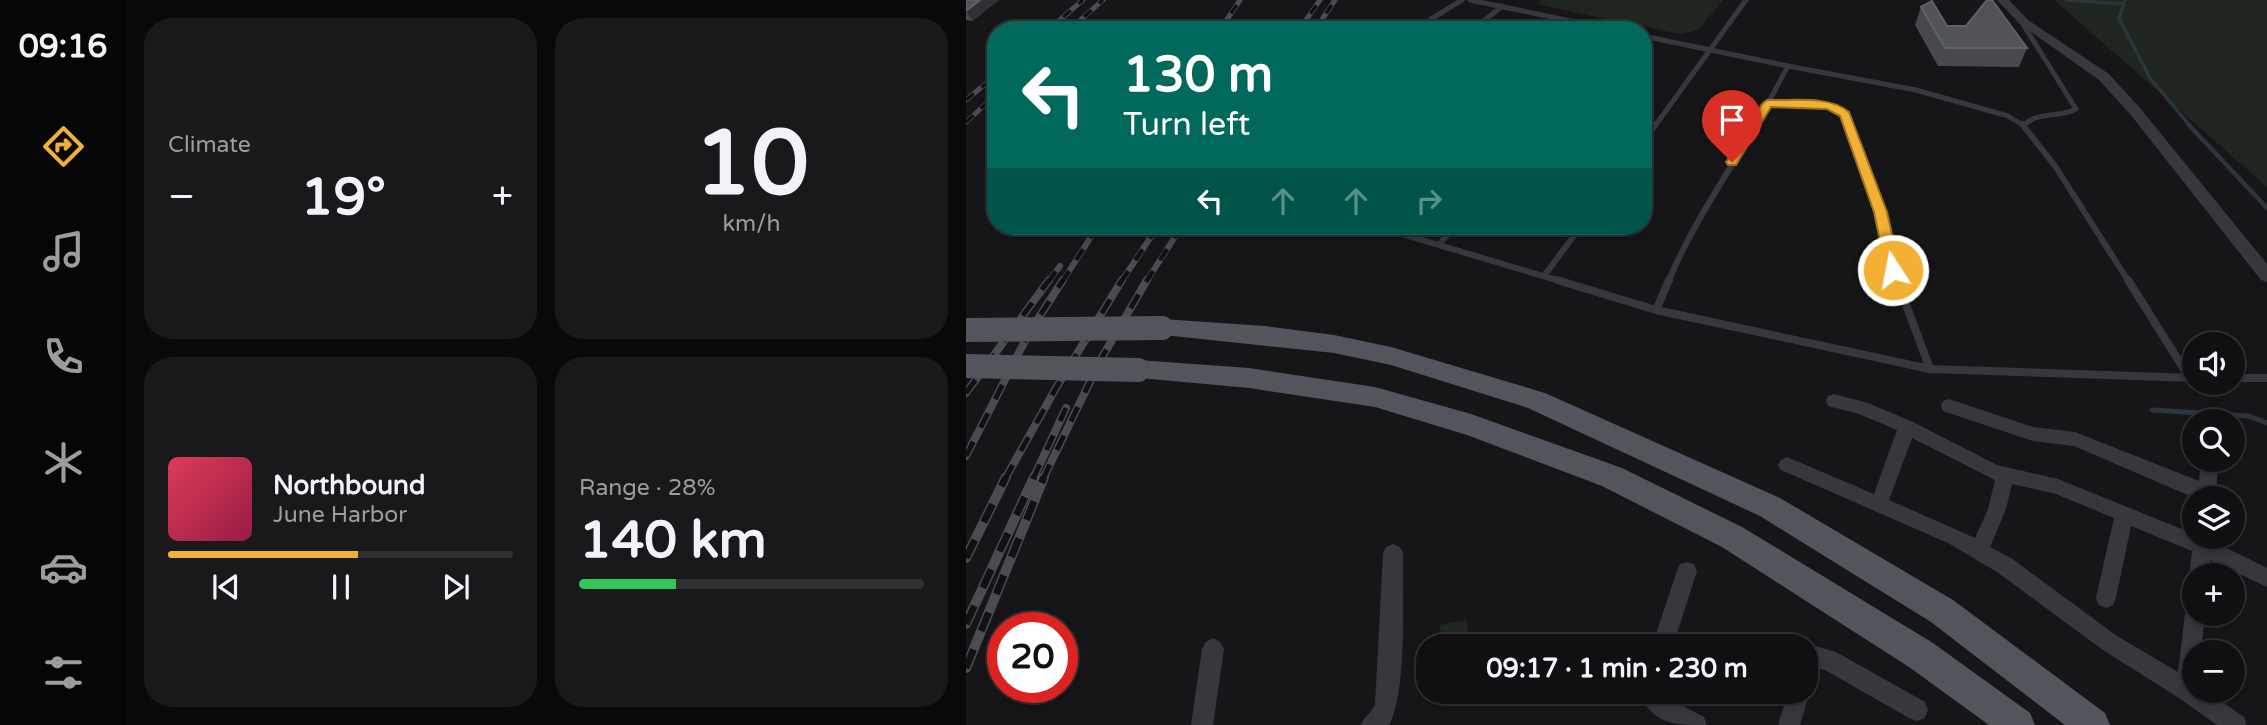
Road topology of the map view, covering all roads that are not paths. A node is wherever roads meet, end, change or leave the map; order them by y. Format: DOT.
graph roads {
  1 [pos="1462,0"];
  2 [pos="1470,0"];
  3 [pos="1527,0"];
  4 [pos="1746,0"];
  5 [pos="2003,0"];
  6 [pos="1503,6"];
  7 [pos="1517,9"];
  8 [pos="2018,17"];
  9 [pos="1432,19"];
  10 [pos="1565,20"];
  11 [pos="1485,21"];
  12 [pos="1570,21"];
  13 [pos="2040,31"];
  14 [pos="1652,38"];
  15 [pos="1712,49"];
  16 [pos="1788,66"];
  17 [pos="1767,104"];
  18 [pos="2024,125"];
  19 [pos="1652,130"];
  20 [pos="1409,235"];
  21 [pos="1448,235"];
  22 [pos="1574,235"];
  23 [pos="1440,243"];
  24 [pos="2267,257"];
  25 [pos="1544,275"];
  26 [pos="2267,276"];
  27 [pos="1656,310"];
  28 [pos="966,330"];
  29 [pos="2182,362"];
  30 [pos="966,366"];
  31 [pos="1930,369"];
  32 [pos="2182,377"];
  33 [pos="2245,378"];
  34 [pos="2267,378"];
  35 [pos="1834,401"];
  36 [pos="1949,406"];
  37 [pos="1907,427"];
  38 [pos="1787,465"];
  39 [pos="2005,476"];
  40 [pos="2184,486"];
  41 [pos="1879,504"];
  42 [pos="2124,514"];
  43 [pos="2182,535"];
  44 [pos="2215,549"];
  45 [pos="1979,551"];
  46 [pos="1393,553"];
  47 [pos="1687,570"];
  48 [pos="2267,578"];
  49 [pos="2106,598"];
  50 [pos="1666,634"];
  51 [pos="1213,649"];
  52 [pos="1818,658"];
  53 [pos="2182,687"];
  54 [pos="2205,703"];
  55 [pos="1656,704"];
  56 [pos="1795,704"];
  57 [pos="1917,710"];
  58 [pos="1202,725"];
  59 [pos="1372,725"];
  60 [pos="1696,725"];
  61 [pos="1789,725"];
  62 [pos="2018,725"];
  63 [pos="2093,725"];
  64 [pos="2236,725"];
  1 -- 9 [label="lane"];
  2 -- 6 [label="lane"];
  3 -- 7 [label="lane"];
  4 -- 15 [label="lane"];
  5 -- 8 [label="street"];
  6 -- 7 [label="lane"];
  6 -- 11 [label="lane"];
  7 -- 10 [label="lane"];
  8 -- 13 [label="street"];
  8 -- 18 [label="lane"];
  10 -- 12 [label="lane"];
  13 -- 24 [label="street"];
  13 -- 26 [label="street"];
  14 -- 15 [label="lane"];
  15 -- 16 [label="lane"];
  15 -- 19 [label="lane"];
  16 -- 17 [label="lane"];
  16 -- 18 [label="lane"];
  17 -- 27 [label="lane"];
  17 -- 31 [label="lane"];
  18 -- 29 [label="lane"];
  20 -- 23 [label="lane"];
  21 -- 23 [label="lane"];
  22 -- 25 [label="lane"];
  23 -- 25 [label="lane"];
  25 -- 27 [label="lane"];
  27 -- 31 [label="lane"];
  28 -- 63 [label="main road, bridge"];
  30 -- 62 [label="main road, bridge"];
  31 -- 32 [label="lane"];
  33 -- 34 [label="lane"];
  35 -- 37 [label="street"];
  36 -- 40 [label="street"];
  37 -- 39 [label="street"];
  37 -- 41 [label="street"];
  38 -- 41 [label="street"];
  39 -- 42 [label="street"];
  39 -- 45 [label="street"];
  41 -- 45 [label="street"];
  42 -- 43 [label="street"];
  42 -- 49 [label="street"];
  44 -- 48 [label="street"];
  45 -- 53 [label="street"];
  46 -- 59 [label="street"];
  47 -- 50 [label="street"];
  51 -- 58 [label="street"];
  52 -- 57 [label="street"];
  54 -- 64 [label="street"];
  55 -- 60 [label="street"];
  56 -- 61 [label="street"];
}
